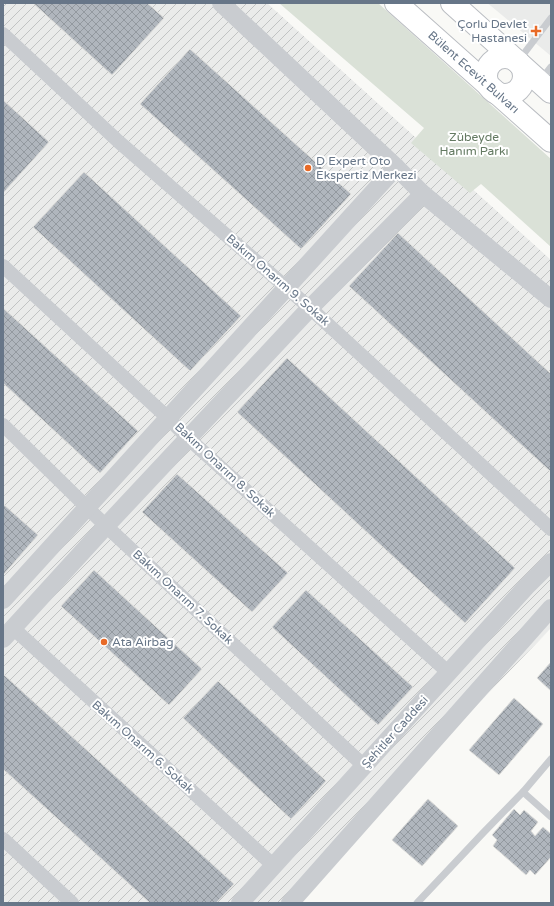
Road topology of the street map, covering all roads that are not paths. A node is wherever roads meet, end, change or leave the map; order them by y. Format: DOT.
graph roads {
  1 [pos="221,3"];
  2 [pos="396,3"];
  3 [pos="452,3"];
  4 [pos="551,18"];
  5 [pos="3,34"];
  6 [pos="518,62"];
  7 [pos="547,80"];
  8 [pos="493,90"];
  9 [pos="551,141"];
  10 [pos="396,167"];
  11 [pos="423,194"];
  12 [pos="3,266"];
  13 [pos="287,287"];
  14 [pos="551,299"];
  15 [pos="310,308"];
  16 [pos="168,418"];
  17 [pos="3,425"];
  18 [pos="189,439"];
  19 [pos="87,507"];
  20 [pos="106,526"];
  21 [pos="551,529"];
  22 [pos="551,562"];
  23 [pos="3,600"];
  24 [pos="551,608"];
  25 [pos="8,633"];
  26 [pos="449,673"];
  27 [pos="551,759"];
  28 [pos="364,766"];
  29 [pos="523,792"];
  30 [pos="551,817"];
  31 [pos="3,840"];
  32 [pos="274,866"];
  33 [pos="72,903"];
  34 [pos="240,903"];
  35 [pos="290,903"];
  36 [pos="417,903"];
  1 -- 10 [label="street"];
  2 -- 8 [label="main road, Bülent Ecevit Bulvarı"];
  3 -- 6 [label="main road"];
  4 -- 6 [label="lane"];
  5 -- 13 [label="street, Bakım Onarım 9. Sokak"];
  6 -- 7 [label="main road"];
  6 -- 8 [label="main road"];
  8 -- 9 [label="main road, Bülent Ecevit Bulvarı"];
  10 -- 11 [label="street"];
  10 -- 13 [label="street"];
  11 -- 14 [label="street"];
  11 -- 15 [label="street"];
  12 -- 16 [label="street, Bakım Onarım 8. Sokak"];
  13 -- 15 [label="street, Bakım Onarım 9. Sokak"];
  13 -- 16 [label="street"];
  15 -- 18 [label="street"];
  15 -- 21 [label="street, Bakım Onarım 9. Sokak"];
  16 -- 18 [label="street, Bakım Onarım 8. Sokak"];
  16 -- 19 [label="street"];
  17 -- 19 [label="street, Bakım Onarım 7. Sokak"];
  18 -- 20 [label="street"];
  18 -- 26 [label="street, Bakım Onarım 8. Sokak"];
  19 -- 20 [label="street, Bakım Onarım 7. Sokak"];
  19 -- 23 [label="street"];
  20 -- 25 [label="street"];
  20 -- 28 [label="street, Bakım Onarım 7. Sokak"];
  22 -- 26 [label="street, Şehitler Caddesi"];
  24 -- 35 [label="street"];
  25 -- 32 [label="street, Bakım Onarım 6. Sokak"];
  26 -- 28 [label="street, Şehitler Caddesi"];
  27 -- 29 [label="lane"];
  28 -- 32 [label="street, Şehitler Caddesi"];
  29 -- 30 [label="lane"];
  29 -- 36 [label="lane"];
  31 -- 33 [label="street"];
  32 -- 34 [label="street, Şehitler Caddesi"];
}
